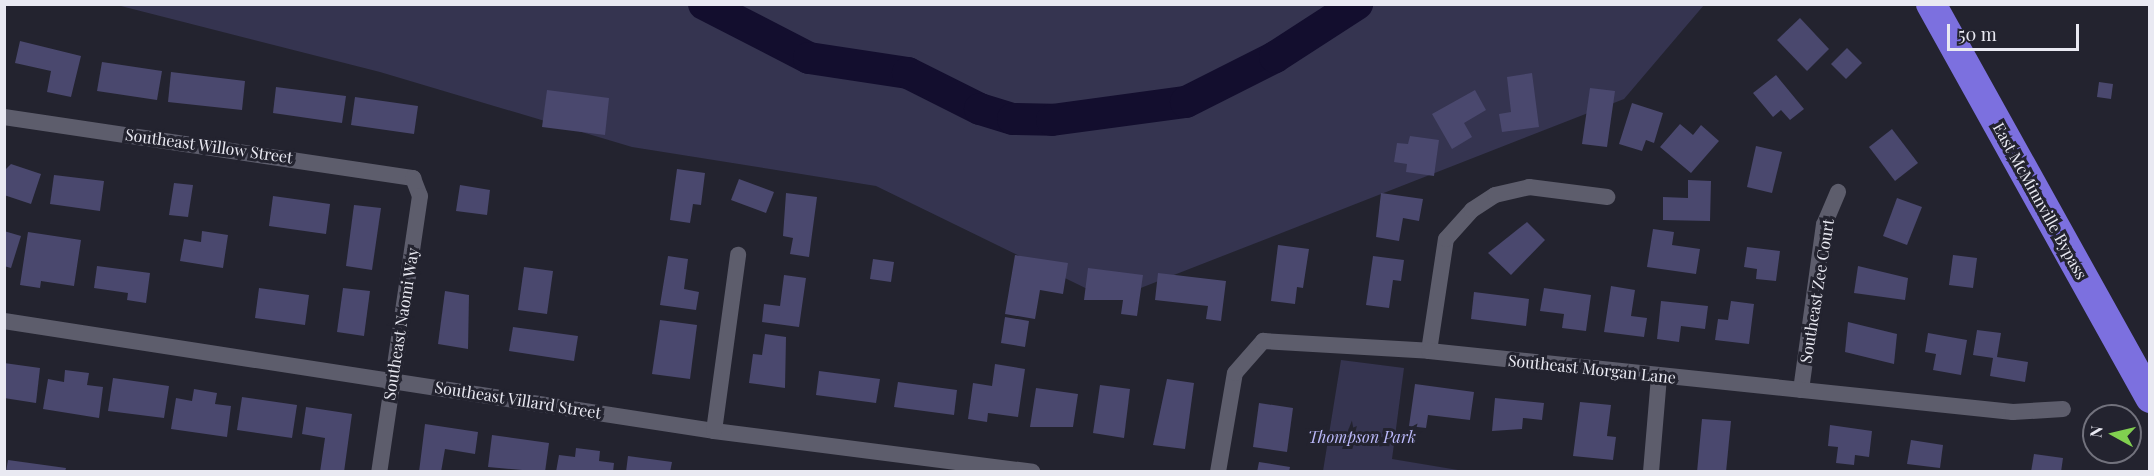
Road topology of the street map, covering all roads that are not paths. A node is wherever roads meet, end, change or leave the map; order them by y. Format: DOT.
graph roads {
  1 [pos="1931,4"];
  2 [pos="4,117"];
  3 [pos="413,178"];
  4 [pos="1838,192"];
  5 [pos="1607,197"];
  6 [pos="738,255"];
  7 [pos="4,321"];
  8 [pos="1429,351"];
  9 [pos="1659,376"];
  10 [pos="392,380"];
  11 [pos="1801,390"];
  12 [pos="2150,398"];
  13 [pos="2062,409"];
  14 [pos="714,431"];
  15 [pos="987,468"];
  16 [pos="380,471"];
  17 [pos="1032,471"];
  18 [pos="1218,471"];
  19 [pos="1651,471"];
  1 -- 12 [label="highway, East McMinnville Bypass"];
  2 -- 3 [label="street, Southeast Willow Street"];
  3 -- 10 [label="street, Southeast Naomi Way"];
  4 -- 11 [label="street, Southeast Zee Court"];
  5 -- 8 [label="street"];
  6 -- 14 [label="street"];
  7 -- 10 [label="street, Southeast Villard Street"];
  8 -- 9 [label="street, Southeast Morgan Lane"];
  8 -- 18 [label="street, Southeast Morgan Lane"];
  9 -- 11 [label="street, Southeast Morgan Lane"];
  9 -- 19 [label="street"];
  10 -- 14 [label="street, Southeast Villard Street"];
  10 -- 16 [label="street, Southeast Naomi Way"];
  11 -- 13 [label="street, Southeast Morgan Lane"];
  14 -- 15 [label="street, Southeast Villard Street"];
  15 -- 17 [label="street, Southeast Villard Street"];
}
